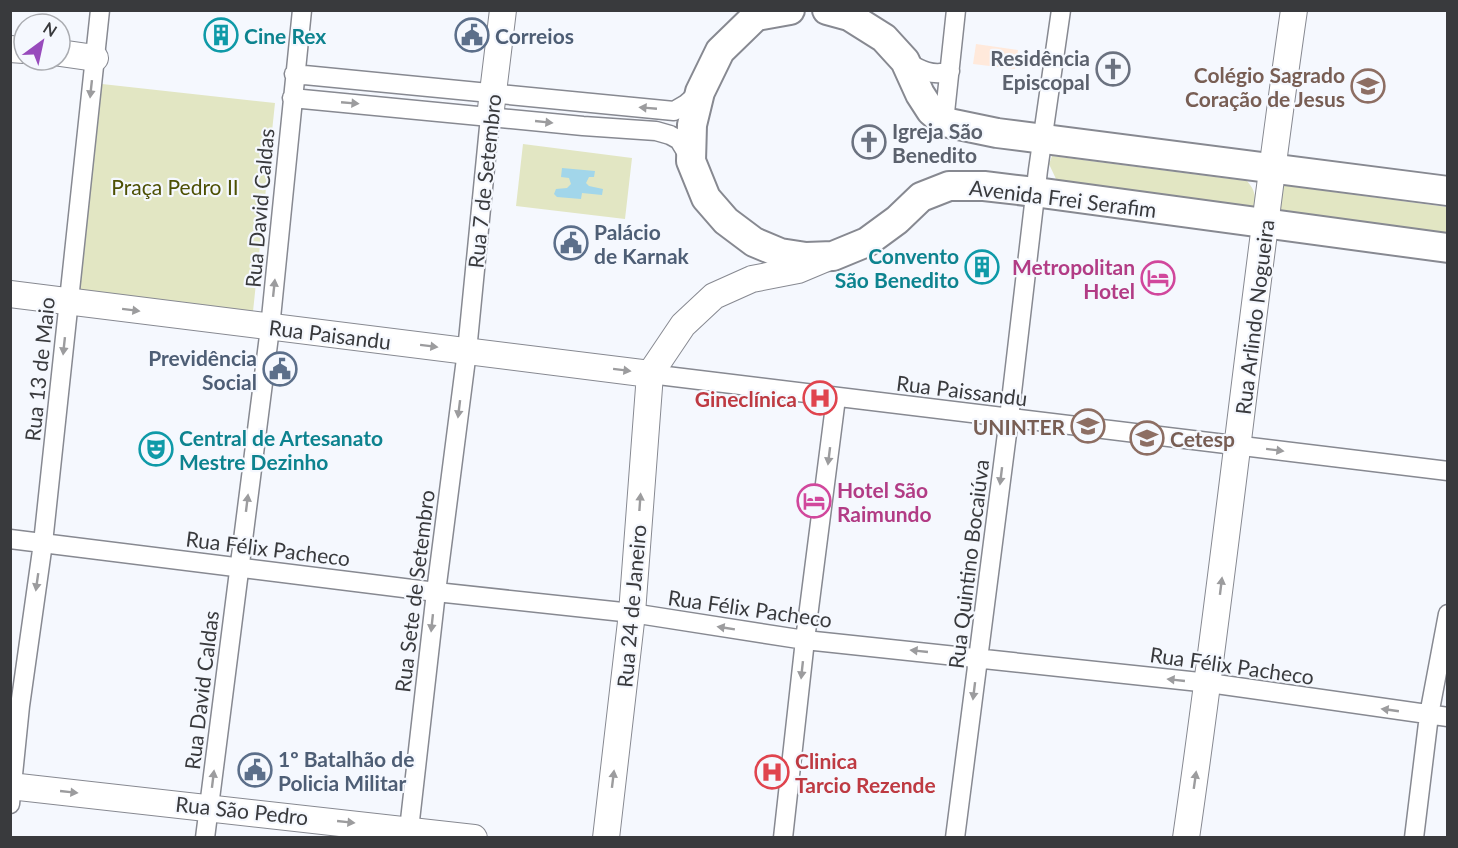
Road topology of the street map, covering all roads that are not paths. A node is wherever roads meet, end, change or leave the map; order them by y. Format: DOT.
graph roads {
  1 [pos="100,10"];
  2 [pos="302,10"];
  3 [pos="503,10"];
  4 [pos="790,10"];
  5 [pos="956,10"];
  6 [pos="1061,10"];
  7 [pos="1294,10"];
  8 [pos="837,12"];
  9 [pos="72,55"];
  10 [pos="95,58"];
  11 [pos="905,61"];
  12 [pos="950,71"];
  13 [pos="294,74"];
  14 [pos="328,77"];
  15 [pos="394,85"];
  16 [pos="700,92"];
  17 [pos="292,98"];
  18 [pos="326,101"];
  19 [pos="595,103"];
  20 [pos="491,105"];
  21 [pos="392,107"];
  22 [pos="944,122"];
  23 [pos="592,127"];
  24 [pos="1043,138"];
  25 [pos="691,161"];
  26 [pos="1271,168"];
  27 [pos="1448,190"];
  28 [pos="1035,192"];
  29 [pos="1265,224"];
  30 [pos="1448,248"];
  31 [pos="833,256"];
  32 [pos="10,294"];
  33 [pos="68,303"];
  34 [pos="270,328"];
  35 [pos="467,351"];
  36 [pos="650,374"];
  37 [pos="836,398"];
  38 [pos="1009,418"];
  39 [pos="1239,446"];
  40 [pos="1448,471"];
  41 [pos="10,539"];
  42 [pos="43,543"];
  43 [pos="239,567"];
  44 [pos="436,592"];
  45 [pos="632,613"];
  46 [pos="1448,614"];
  47 [pos="805,640"];
  48 [pos="978,657"];
  49 [pos="1209,683"];
  50 [pos="1429,715"];
  51 [pos="1448,717"];
  52 [pos="11,792"];
  53 [pos="209,807"];
  54 [pos="408,833"];
  55 [pos="205,837"];
  56 [pos="474,837"];
  57 [pos="606,837"];
  58 [pos="783,837"];
  59 [pos="955,837"];
  60 [pos="1186,837"];
  61 [pos="1414,837"];
  1 -- 10 [label="street, Rua 13 de Maio"];
  2 -- 13 [label="street, Rua David Caldas"];
  3 -- 20 [label="street, Rua 7 de Setembro"];
  4 -- 16 [label="main road, Avenida Frei Serafim"];
  5 -- 12 [label="street"];
  6 -- 24 [label="street, Rua Quintino Bocaiúva"];
  7 -- 26 [label="street, Rua Arlindo Nogueira"];
  8 -- 11 [label="main road"];
  9 -- 10 [label="street"];
  10 -- 33 [label="street, Rua 13 de Maio, one-way"];
  11 -- 12 [label="street"];
  11 -- 22 [label="main road"];
  12 -- 22 [label="street"];
  13 -- 14 [label="street"];
  13 -- 17 [label="street, Rua David Caldas"];
  14 -- 15 [label="street"];
  14 -- 18 [label="street"];
  15 -- 20 [label="street"];
  15 -- 21 [label="street"];
  16 -- 19 [label="street, one-way"];
  16 -- 25 [label="main road, Avenida Frei Serafim"];
  17 -- 18 [label="street"];
  34 -- 17 [label="street, Rua David Caldas, one-way"];
  18 -- 21 [label="street, one-way"];
  19 -- 20 [label="street"];
  19 -- 23 [label="street"];
  20 -- 21 [label="street"];
  20 -- 23 [label="street, one-way"];
  20 -- 35 [label="street, Rua 7 de Setembro"];
  22 -- 24 [label="main road"];
  23 -- 25 [label="street"];
  24 -- 26 [label="main road"];
  24 -- 28 [label="street, Rua Quintino Bocaiúva"];
  25 -- 31 [label="main road, Avenida Frei Serafim"];
  26 -- 27 [label="main road"];
  26 -- 29 [label="street, Rua Arlindo Nogueira"];
  28 -- 29 [label="main road, Avenida Frei Serafim"];
  28 -- 31 [label="main road, Avenida Frei Serafim"];
  28 -- 38 [label="street, Rua Quintino Bocaiúva"];
  29 -- 30 [label="main road, Avenida Frei Serafim"];
  29 -- 39 [label="street, Rua Arlindo Nogueira"];
  31 -- 36 [label="street"];
  32 -- 33 [label="street, Rua Paisandu"];
  33 -- 34 [label="street, Rua Paisandu, one-way"];
  33 -- 42 [label="street, Rua 13 de Maio, one-way"];
  34 -- 35 [label="street, Rua Paisandu, one-way"];
  43 -- 34 [label="street, Rua David Caldas, one-way"];
  35 -- 36 [label="street, Rua Paisandu, one-way"];
  35 -- 44 [label="street, Rua Sete de Setembro, one-way"];
  36 -- 37 [label="street, Rua Paissandu"];
  45 -- 36 [label="street, Rua 24 de Janeiro, one-way"];
  37 -- 38 [label="street, Rua Paissandu"];
  37 -- 47 [label="street, one-way"];
  38 -- 39 [label="street, Rua Paissandu"];
  38 -- 48 [label="street, Rua Quintino Bocaiúva, one-way"];
  39 -- 40 [label="street, Rua Paissandu, one-way"];
  49 -- 39 [label="street, Rua Arlindo Nogueira, one-way"];
  41 -- 42 [label="street, Rua Félix Pacheco"];
  42 -- 43 [label="street, Rua Félix Pacheco"];
  42 -- 52 [label="street, Rua 13 de Maio, one-way"];
  43 -- 44 [label="street, Rua Félix Pacheco"];
  53 -- 43 [label="street, Rua David Caldas, one-way"];
  44 -- 45 [label="street, Rua Félix Pacheco"];
  44 -- 54 [label="street, Rua Sete de Setembro, one-way"];
  47 -- 45 [label="street, Rua Félix Pacheco, one-way"];
  57 -- 45 [label="street, Rua 24 de Janeiro, one-way"];
  46 -- 50 [label="street"];
  48 -- 47 [label="street, Rua Félix Pacheco, one-way"];
  47 -- 58 [label="street, one-way"];
  49 -- 48 [label="street, Rua Félix Pacheco, one-way"];
  48 -- 59 [label="street, Rua Quintino Bocaiúva, one-way"];
  50 -- 49 [label="street, Rua Félix Pacheco, one-way"];
  60 -- 49 [label="street, Rua Arlindo Nogueira, one-way"];
  50 -- 51 [label="street, Rua Félix Pacheco"];
  50 -- 61 [label="street"];
  52 -- 53 [label="street, Rua São Pedro, one-way"];
  53 -- 54 [label="street, Rua São Pedro, one-way"];
  53 -- 55 [label="street, Rua David Caldas"];
  54 -- 56 [label="street, Rua São Pedro"];
}
